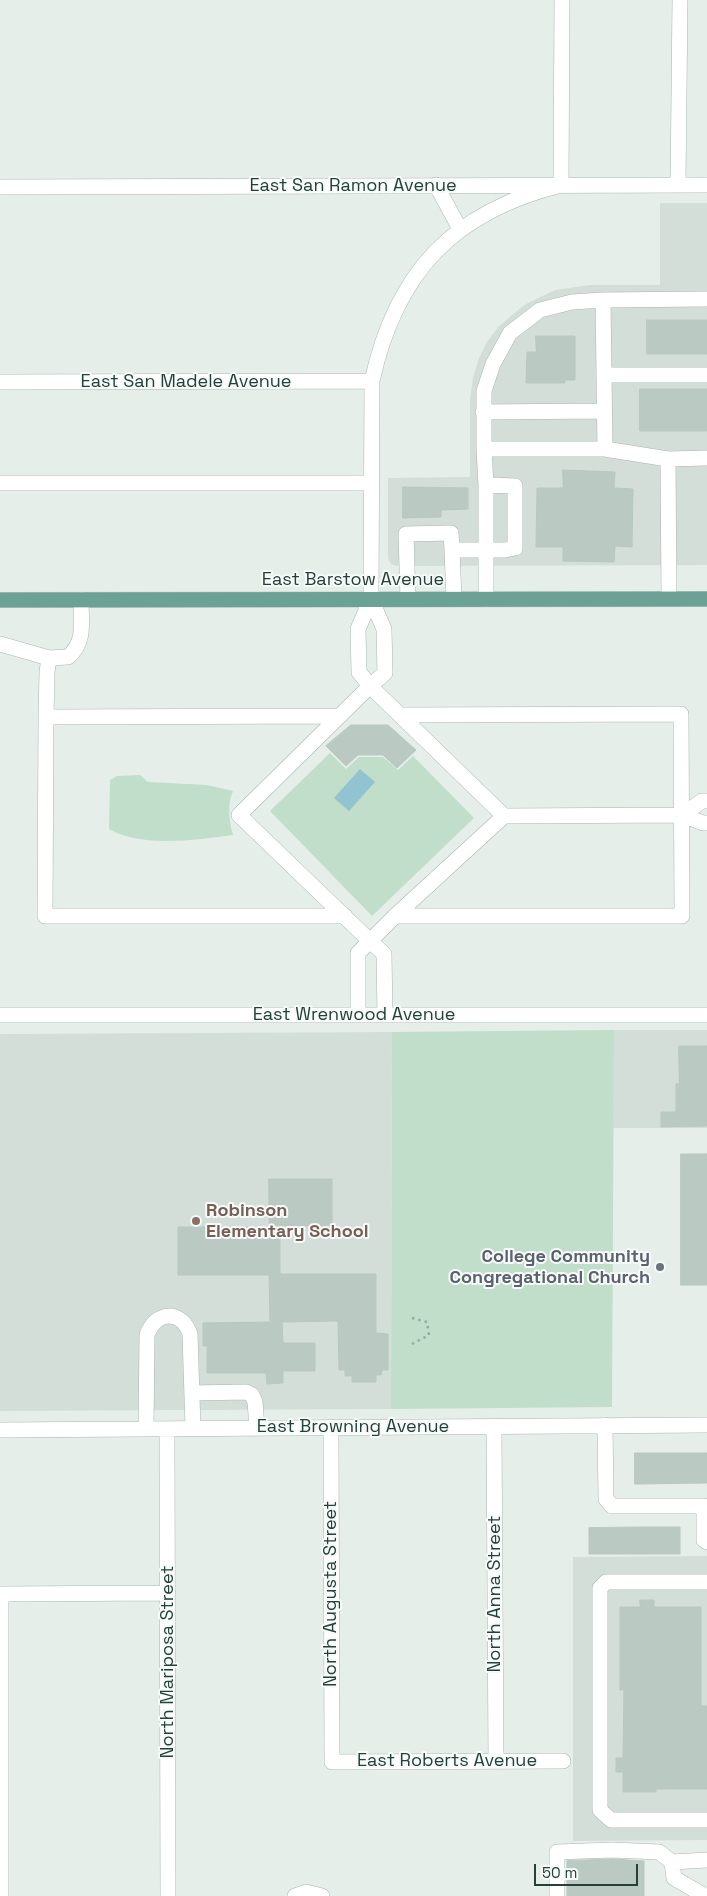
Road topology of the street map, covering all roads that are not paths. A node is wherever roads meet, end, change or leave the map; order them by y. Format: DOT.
graph roads {
  1 [pos="562,0"];
  2 [pos="680,0"];
  3 [pos="436,185"];
  4 [pos="562,185"];
  5 [pos="678,185"];
  6 [pos="707,186"];
  7 [pos="0,187"];
  8 [pos="460,229"];
  9 [pos="707,299"];
  10 [pos="603,300"];
  11 [pos="707,374"];
  12 [pos="604,375"];
  13 [pos="372,381"];
  14 [pos="0,382"];
  15 [pos="483,412"];
  16 [pos="604,412"];
  17 [pos="484,449"];
  18 [pos="605,449"];
  19 [pos="707,458"];
  20 [pos="668,459"];
  21 [pos="0,483"];
  22 [pos="371,483"];
  23 [pos="486,486"];
  24 [pos="452,550"];
  25 [pos="486,551"];
  26 [pos="669,598"];
  27 [pos="707,598"];
  28 [pos="371,599"];
  29 [pos="408,599"];
  30 [pos="454,599"];
  31 [pos="486,599"];
  32 [pos="0,600"];
  33 [pos="81,600"];
  34 [pos="0,644"];
  35 [pos="49,658"];
  36 [pos="370,686"];
  37 [pos="400,715"];
  38 [pos="338,716"];
  39 [pos="46,717"];
  40 [pos="707,801"];
  41 [pos="682,815"];
  42 [pos="504,816"];
  43 [pos="707,824"];
  44 [pos="345,916"];
  45 [pos="394,916"];
  46 [pos="370,941"];
  47 [pos="0,1015"];
  48 [pos="358,1015"];
  49 [pos="385,1015"];
  50 [pos="707,1015"];
  51 [pos="192,1393"];
  52 [pos="605,1425"];
  53 [pos="707,1425"];
  54 [pos="331,1427"];
  55 [pos="494,1427"];
  56 [pos="146,1428"];
  57 [pos="193,1428"];
  58 [pos="256,1428"];
  59 [pos="167,1429"];
  60 [pos="0,1430"];
  61 [pos="707,1542"];
  62 [pos="707,1582"];
  63 [pos="168,1593"];
  64 [pos="0,1594"];
  65 [pos="496,1761"];
  66 [pos="563,1761"];
  67 [pos="332,1762"];
  68 [pos="707,1820"];
  69 [pos="707,1860"];
  70 [pos="672,1862"];
  71 [pos="1,1896"];
  72 [pos="168,1896"];
  73 [pos="295,1896"];
  74 [pos="322,1896"];
  75 [pos="557,1896"];
  76 [pos="705,1896"];
  1 -- 4 [label="street"];
  2 -- 5 [label="street"];
  3 -- 4 [label="street, East San Ramon Avenue"];
  3 -- 7 [label="street, East San Ramon Avenue"];
  3 -- 8 [label="street"];
  4 -- 5 [label="street, East San Ramon Avenue"];
  4 -- 8 [label="street"];
  5 -- 6 [label="street, East San Ramon Avenue"];
  8 -- 13 [label="street"];
  9 -- 10 [label="street"];
  10 -- 12 [label="street"];
  10 -- 15 [label="street"];
  11 -- 12 [label="street"];
  12 -- 16 [label="street"];
  13 -- 14 [label="street, East San Madele Avenue"];
  13 -- 22 [label="street"];
  15 -- 16 [label="street"];
  15 -- 17 [label="street"];
  16 -- 18 [label="street"];
  17 -- 18 [label="street"];
  17 -- 23 [label="street"];
  18 -- 20 [label="street"];
  19 -- 20 [label="street"];
  20 -- 26 [label="street"];
  21 -- 22 [label="street"];
  22 -- 28 [label="street"];
  23 -- 25 [label="street"];
  23 -- 25 [label="street"];
  24 -- 25 [label="street"];
  24 -- 29 [label="street"];
  24 -- 30 [label="street"];
  25 -- 31 [label="street"];
  26 -- 27 [label="main road, East Barstow Avenue"];
  26 -- 31 [label="main road, East Barstow Avenue"];
  28 -- 29 [label="main road, East Barstow Avenue"];
  28 -- 33 [label="main road, East Barstow Avenue"];
  28 -- 36 [label="street"];
  28 -- 36 [label="street"];
  29 -- 30 [label="main road, East Barstow Avenue"];
  30 -- 31 [label="main road, East Barstow Avenue"];
  32 -- 33 [label="main road, East Barstow Avenue"];
  33 -- 35 [label="street"];
  34 -- 35 [label="street"];
  35 -- 39 [label="street"];
  36 -- 37 [label="street"];
  36 -- 38 [label="street"];
  37 -- 41 [label="street"];
  37 -- 42 [label="street"];
  38 -- 39 [label="street"];
  38 -- 44 [label="street"];
  39 -- 44 [label="street"];
  40 -- 41 [label="street"];
  41 -- 42 [label="street"];
  41 -- 43 [label="street"];
  41 -- 45 [label="street"];
  42 -- 45 [label="street"];
  44 -- 46 [label="street"];
  45 -- 46 [label="street"];
  46 -- 48 [label="street"];
  46 -- 49 [label="street"];
  47 -- 48 [label="street, East Wrenwood Avenue"];
  48 -- 49 [label="street, East Wrenwood Avenue"];
  49 -- 50 [label="street, East Wrenwood Avenue"];
  51 -- 56 [label="street"];
  51 -- 57 [label="street"];
  51 -- 58 [label="street"];
  52 -- 53 [label="street, East Browning Avenue"];
  52 -- 55 [label="street, East Browning Avenue"];
  52 -- 61 [label="street"];
  54 -- 55 [label="street, East Browning Avenue"];
  54 -- 58 [label="street, East Browning Avenue"];
  54 -- 67 [label="street, North Augusta Street"];
  55 -- 65 [label="street, North Anna Street"];
  56 -- 59 [label="street, East Browning Avenue"];
  56 -- 60 [label="street, East Browning Avenue"];
  57 -- 58 [label="street, East Browning Avenue"];
  57 -- 59 [label="street, East Browning Avenue"];
  59 -- 63 [label="street, North Mariposa Street"];
  62 -- 68 [label="street"];
  63 -- 64 [label="street"];
  63 -- 72 [label="street, North Mariposa Street"];
  64 -- 71 [label="street"];
  65 -- 66 [label="street, East Roberts Avenue"];
  65 -- 67 [label="street, East Roberts Avenue"];
  69 -- 70 [label="street"];
  70 -- 75 [label="street"];
  70 -- 76 [label="street"];
  73 -- 74 [label="street"];
}
